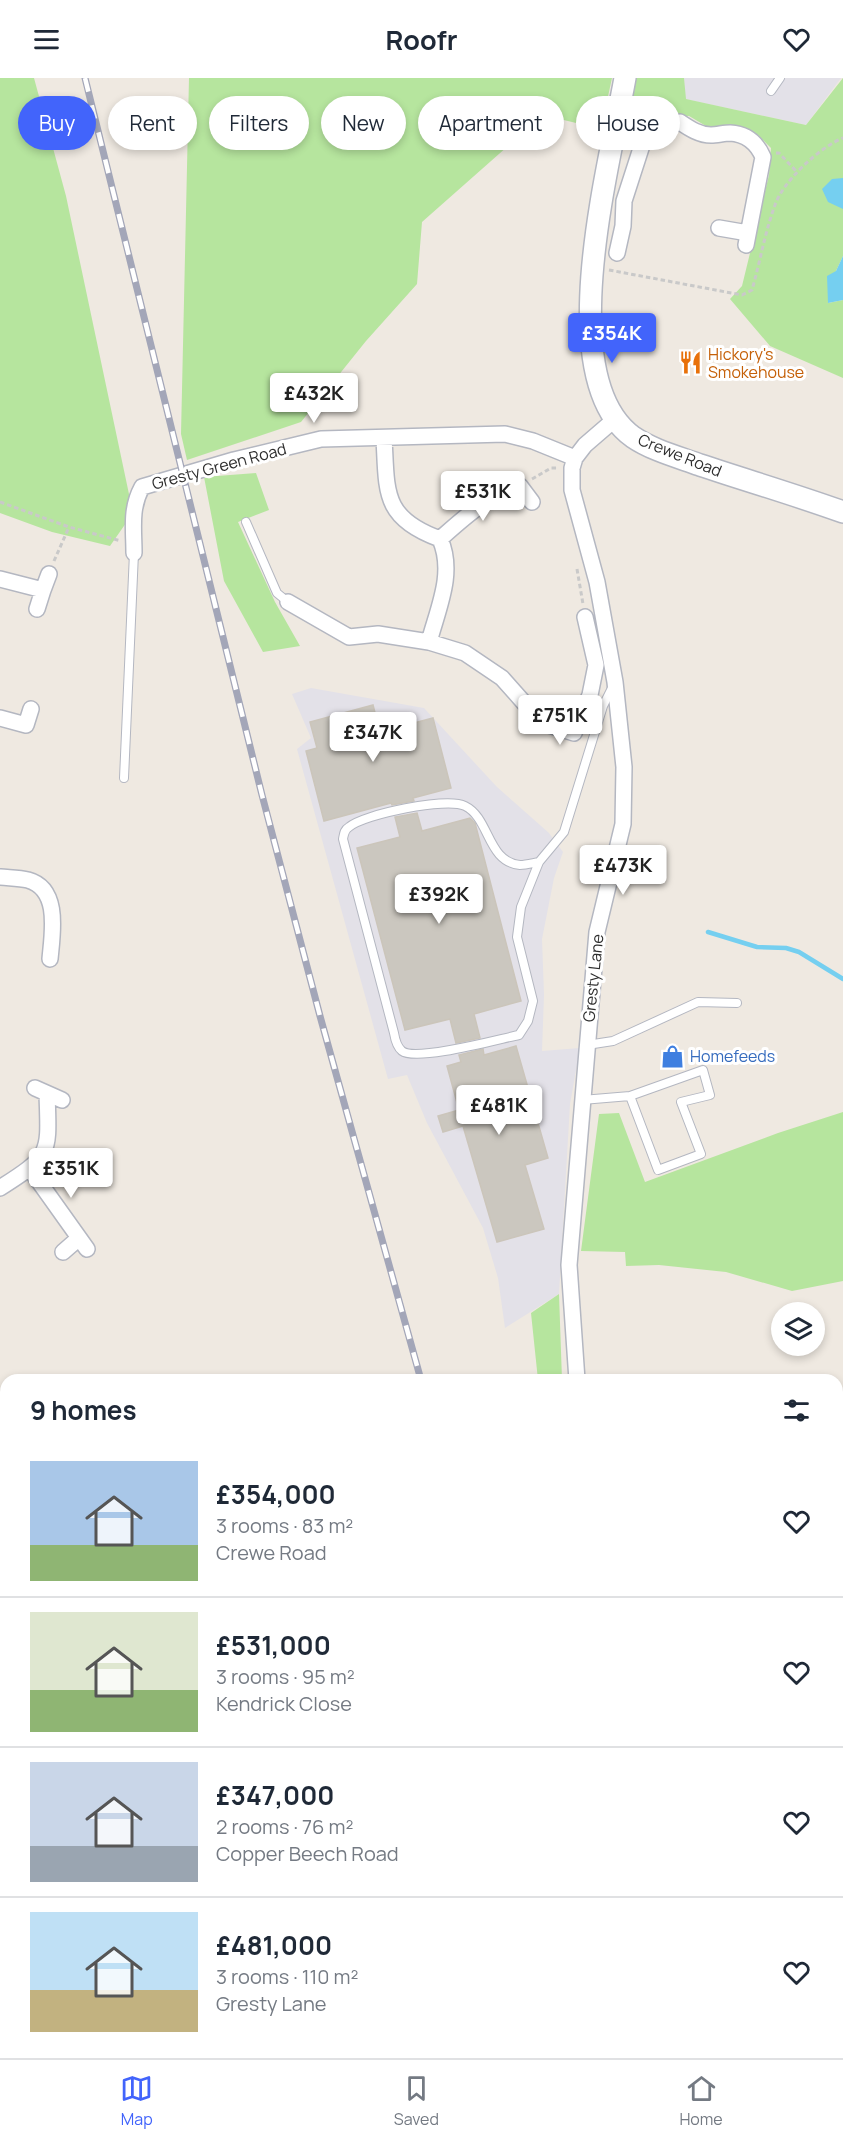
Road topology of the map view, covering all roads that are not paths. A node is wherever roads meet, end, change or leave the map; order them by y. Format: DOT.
graph roads {
  1 [pos="625,78"];
  2 [pos="780,78"];
  3 [pos="771,90"];
  4 [pos="622,96"];
  5 [pos="680,122"];
  6 [pos="612,150"];
  7 [pos="640,150"];
  8 [pos="719,228"];
  9 [pos="617,253"];
  10 [pos="614,420"];
  11 [pos="384,438"];
  12 [pos="574,463"];
  13 [pos="532,501"];
  14 [pos="843,512"];
  15 [pos="246,522"];
  16 [pos="440,539"];
  17 [pos="134,549"];
  18 [pos="49,574"];
  19 [pos="0,579"];
  20 [pos="43,590"];
  21 [pos="288,602"];
  22 [pos="36,609"];
  23 [pos="585,617"];
  24 [pos="429,642"];
  25 [pos="615,682"];
  26 [pos="32,709"];
  27 [pos="0,718"];
  28 [pos="124,778"];
  29 [pos="539,862"];
  30 [pos="0,877"];
  31 [pos="50,959"];
  32 [pos="737,1003"];
  33 [pos="587,1045"];
  34 [pos="630,1096"];
  35 [pos="62,1100"];
  36 [pos="582,1100"];
  37 [pos="30,1169"];
  38 [pos="0,1188"];
  39 [pos="63,1252"];
  40 [pos="577,1374"];
  1 -- 4 [label="street, Crewe Road"];
  2 -- 3 [label="lane"];
  5 -- 8 [label="street"];
  6 -- 10 [label="street, Crewe Road"];
  7 -- 9 [label="street"];
  10 -- 12 [label="street"];
  10 -- 14 [label="street, Crewe Road"];
  11 -- 12 [label="street, Gresty Green Road"];
  11 -- 16 [label="street"];
  11 -- 17 [label="street, Gresty Green Road"];
  12 -- 25 [label="street, Gresty Lane"];
  13 -- 16 [label="street"];
  15 -- 21 [label="lane"];
  16 -- 24 [label="street"];
  17 -- 28 [label="lane"];
  18 -- 20 [label="street"];
  19 -- 20 [label="street"];
  20 -- 22 [label="street"];
  21 -- 24 [label="street"];
  23 -- 24 [label="street"];
  25 -- 29 [label="lane"];
  25 -- 33 [label="street, Gresty Lane"];
  26 -- 27 [label="street"];
  29 -- 29 [label="lane"];
  30 -- 31 [label="street"];
  32 -- 33 [label="lane"];
  33 -- 36 [label="street, Gresty Lane"];
  34 -- 34 [label="lane"];
  34 -- 36 [label="lane"];
  35 -- 37 [label="street"];
  36 -- 40 [label="street, Gresty Lane"];
  37 -- 38 [label="street"];
  37 -- 39 [label="street"];
}
